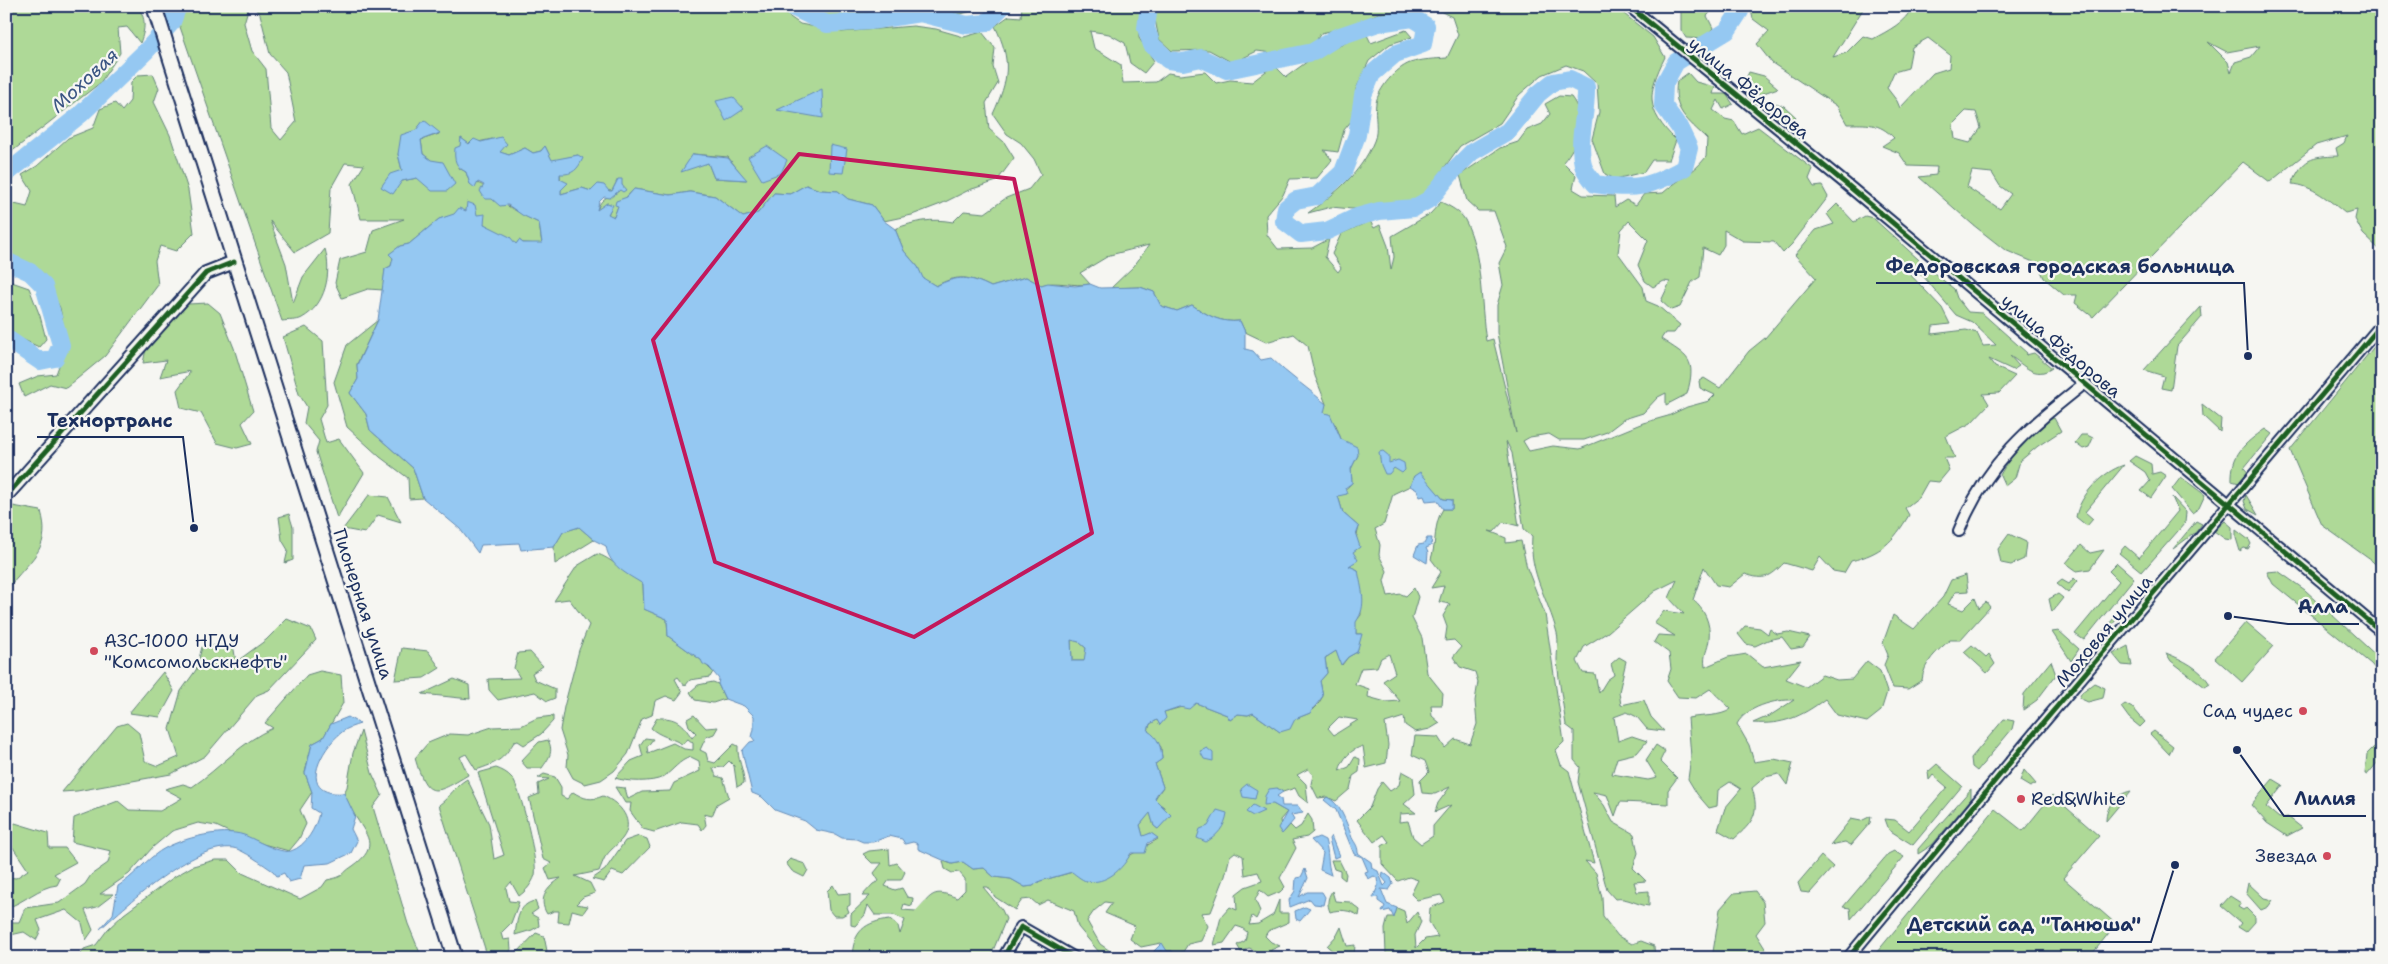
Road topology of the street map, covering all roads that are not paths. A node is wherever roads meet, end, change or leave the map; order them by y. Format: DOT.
graph roads {
  1 [pos="154,6"];
  2 [pos="1629,6"];
  3 [pos="234,262"];
  4 [pos="2382,324"];
  5 [pos="2085,383"];
  6 [pos="6,496"];
  7 [pos="2230,504"];
  8 [pos="1959,530"];
  9 [pos="2382,632"];
  10 [pos="456,958"];
  11 [pos="1003,958"];
  12 [pos="1075,958"];
  13 [pos="1848,958"];
  1 -- 3 [label="main road, Пионерная улица"];
  2 -- 5 [label="street, улица Фёдорова"];
  3 -- 6 [label="street"];
  3 -- 10 [label="main road, Пионерная улица"];
  4 -- 7 [label="street, Моховая улица"];
  5 -- 7 [label="street, улица Фёдорова"];
  5 -- 8 [label="street"];
  7 -- 9 [label="street, улица Фёдорова"];
  7 -- 13 [label="street, Моховая улица"];
  11 -- 12 [label="street"];
}
